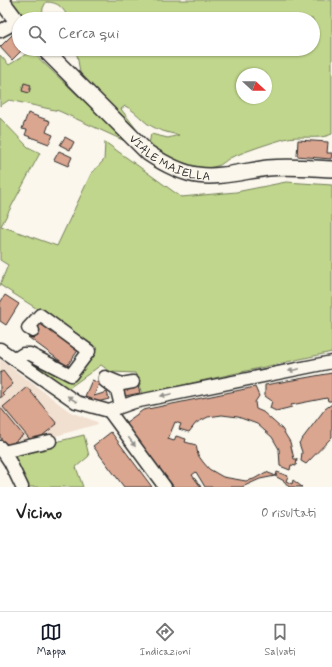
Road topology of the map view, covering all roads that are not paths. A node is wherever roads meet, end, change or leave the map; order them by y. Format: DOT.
graph roads {
  1 [pos="1,0"];
  2 [pos="12,15"];
  3 [pos="12,26"];
  4 [pos="0,31"];
  5 [pos="51,56"];
  6 [pos="332,169"];
  7 [pos="33,331"];
  8 [pos="0,349"];
  9 [pos="15,359"];
  10 [pos="332,362"];
  11 [pos="133,382"];
  12 [pos="124,405"];
  13 [pos="109,411"];
  14 [pos="50,441"];
  15 [pos="2,450"];
  16 [pos="22,487"];
  17 [pos="166,487"];
  1 -- 2 [label="main road"];
  3 -- 4 [label="street"];
  5 -- 6 [label="main road, VIALE MAIELLA"];
  7 -- 9 [label="street"];
  8 -- 9 [label="street"];
  13 -- 9 [label="street, one-way"];
  10 -- 12 [label="street, one-way"];
  11 -- 12 [label="street"];
  12 -- 13 [label="street"];
  13 -- 17 [label="street, one-way"];
  14 -- 15 [label="street"];
  15 -- 16 [label="street"];
}
